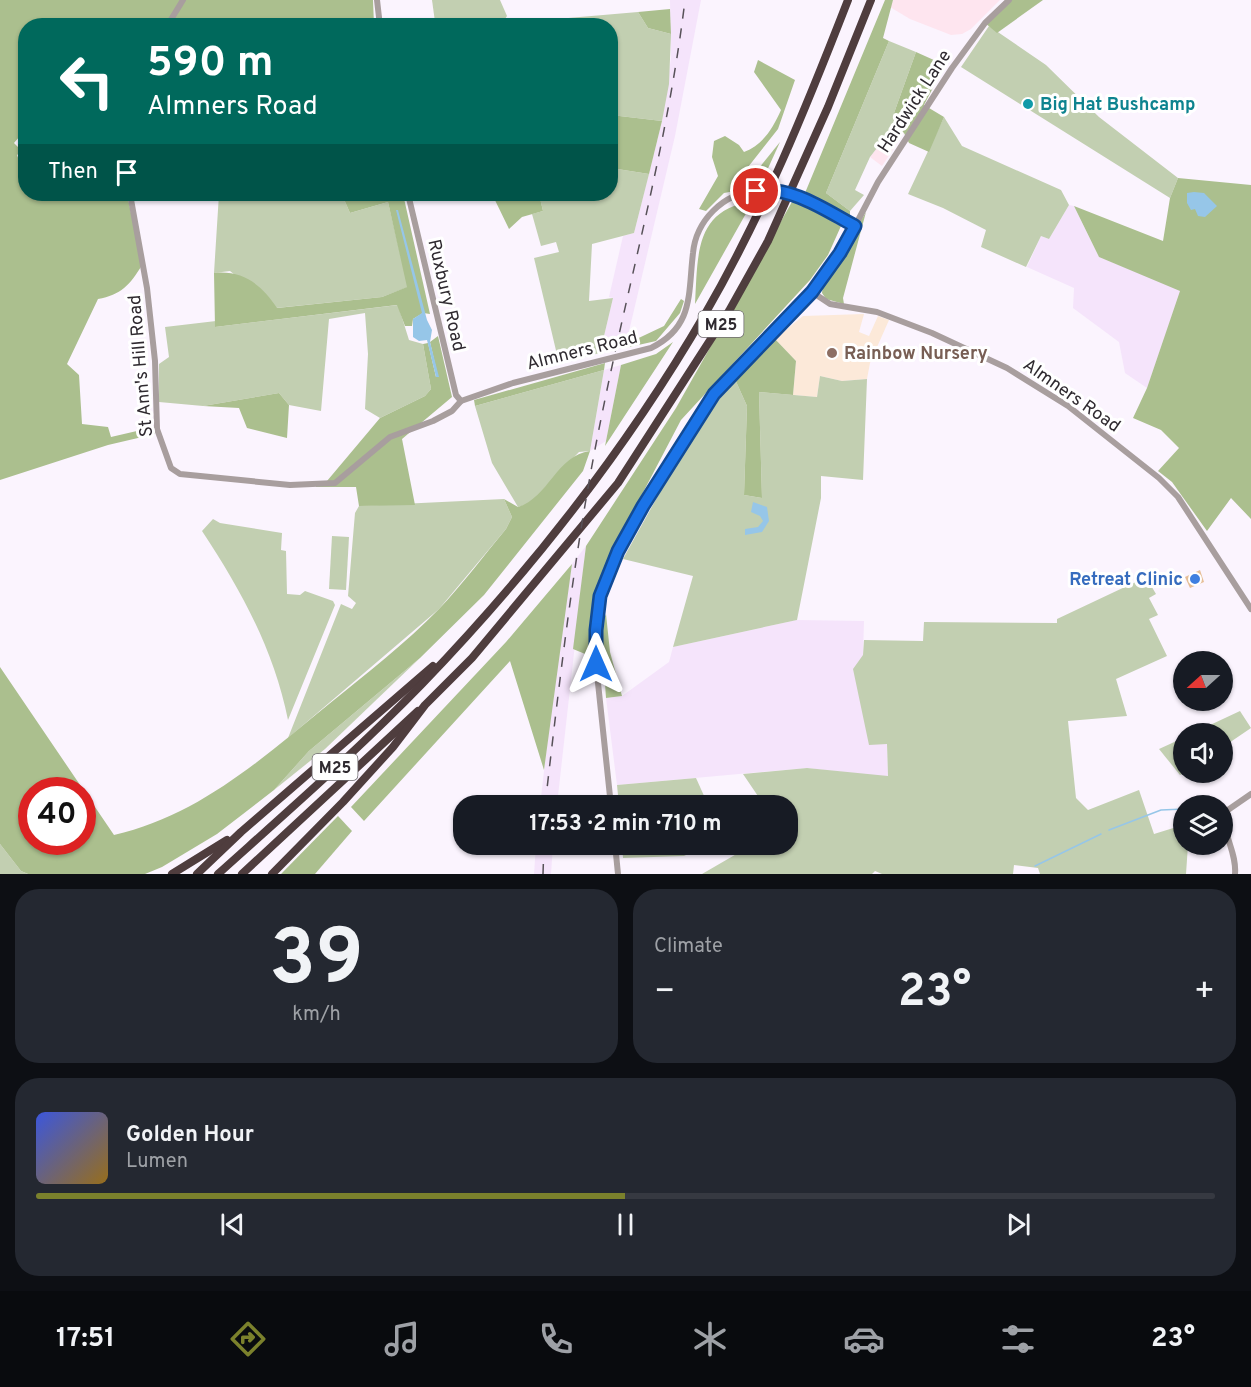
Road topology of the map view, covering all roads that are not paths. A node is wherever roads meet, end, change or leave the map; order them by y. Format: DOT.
graph roads {
  1 [pos="183,0"];
  2 [pos="377,0"];
  3 [pos="848,0"];
  4 [pos="871,0"];
  5 [pos="1009,0"];
  6 [pos="172,18"];
  7 [pos="379,18"];
  8 [pos="131,201"];
  9 [pos="410,201"];
  10 [pos="855,226"];
  11 [pos="812,292"];
  12 [pos="461,401"];
  13 [pos="1251,609"];
  14 [pos="447,655"];
  15 [pos="425,705"];
  16 [pos="610,795"];
  17 [pos="1250,795"];
  18 [pos="241,832"];
  19 [pos="616,855"];
  20 [pos="172,874"];
  21 [pos="198,874"];
  22 [pos="218,874"];
  23 [pos="242,874"];
  24 [pos="272,874"];
  25 [pos="618,874"];
  26 [pos="1235,874"];
  1 -- 6 [label="street"];
  2 -- 7 [label="street"];
  3 -- 14 [label="highway, M25"];
  4 -- 15 [label="highway, M25"];
  5 -- 10 [label="street, Hardwick Lane"];
  8 -- 12 [label="street, St Ann's Hill Road"];
  9 -- 12 [label="street, Ruxbury Road"];
  10 -- 11 [label="street, Hardwick Lane"];
  10 -- 12 [label="street, Almners Road, bridge"];
  11 -- 13 [label="street, Almners Road"];
  11 -- 16 [label="street, Hardwick Lane"];
  14 -- 18 [label="highway"];
  14 -- 22 [label="highway, M25"];
  15 -- 23 [label="highway, M25"];
  15 -- 24 [label="highway"];
  17 -- 26 [label="street"];
  18 -- 20 [label="highway"];
  18 -- 21 [label="highway"];
  19 -- 25 [label="street"];
}
